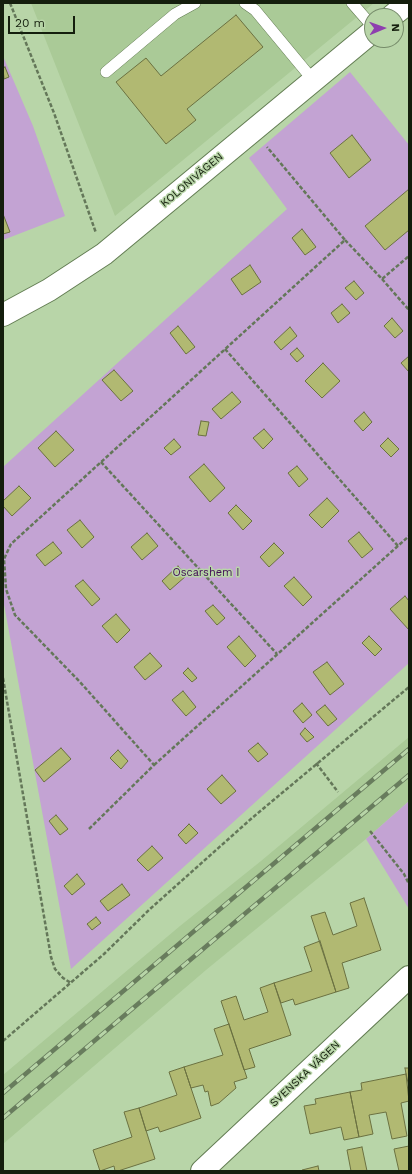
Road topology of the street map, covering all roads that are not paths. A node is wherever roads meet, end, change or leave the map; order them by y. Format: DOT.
graph roads {
  1 [pos="195,3"];
  2 [pos="245,3"];
  3 [pos="352,3"];
  4 [pos="364,17"];
  5 [pos="364,39"];
  6 [pos="106,72"];
  7 [pos="313,80"];
  8 [pos="3,315"];
  9 [pos="409,977"];
  10 [pos="202,1171"];
  1 -- 6 [label="lane"];
  2 -- 7 [label="lane"];
  3 -- 4 [label="lane"];
  5 -- 7 [label="street, KOLONIVÄGEN"];
  7 -- 8 [label="street, KOLONIVÄGEN"];
  9 -- 10 [label="street, SVENSKA VÄGEN"];
}
